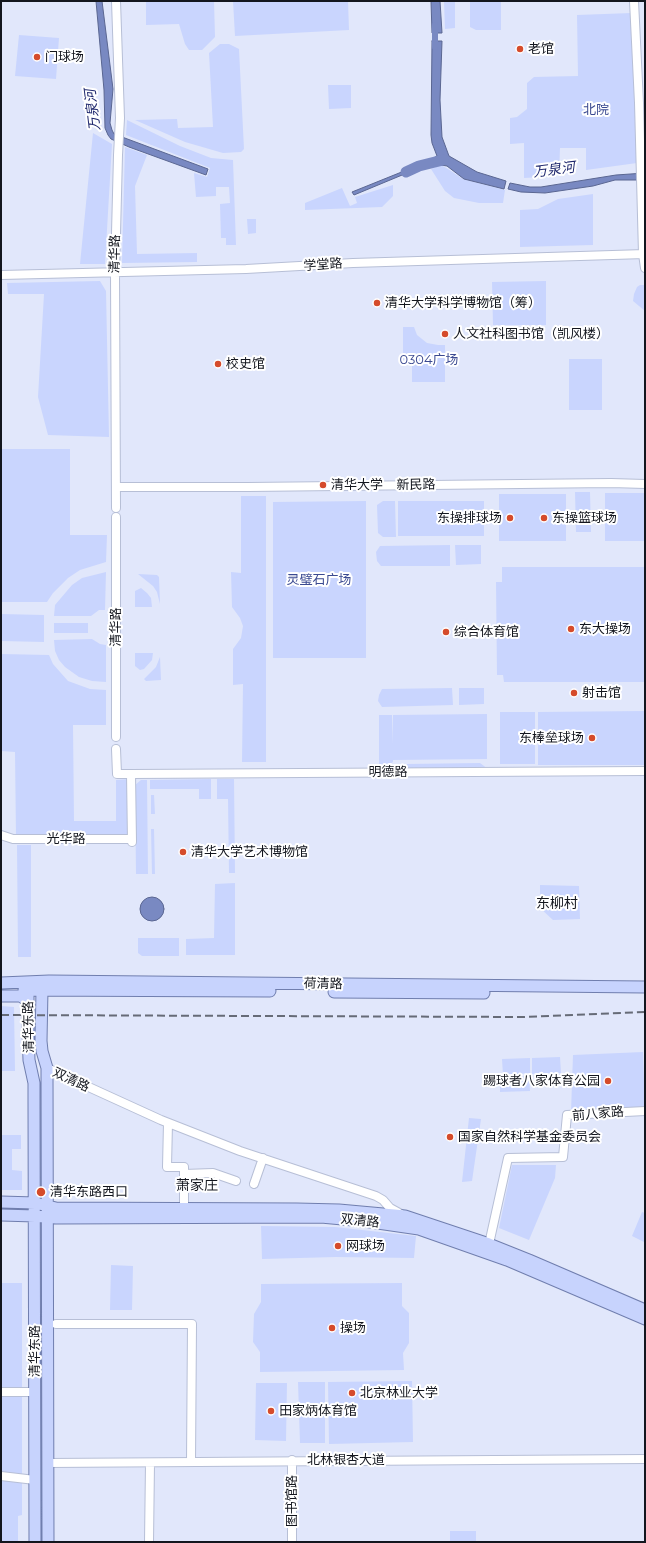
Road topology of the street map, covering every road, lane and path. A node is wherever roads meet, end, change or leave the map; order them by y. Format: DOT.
graph roads {
  1 [pos="116,1"];
  2 [pos="634,1"];
  3 [pos="644,254"];
  4 [pos="645,268"];
  5 [pos="115,272"];
  6 [pos="1,275"];
  7 [pos="645,484"];
  8 [pos="116,487"];
  9 [pos="116,508"];
  10 [pos="116,517"];
  11 [pos="116,737"];
  12 [pos="116,749"];
  13 [pos="645,771"];
  14 [pos="131,774"];
  15 [pos="1,835"];
  16 [pos="1,983"];
  17 [pos="35,987"];
  18 [pos="645,987"];
  19 [pos="1,990"];
  20 [pos="645,994"];
  21 [pos="1,996"];
  22 [pos="28,1004"];
  23 [pos="47,1068"];
  24 [pos="645,1111"];
  25 [pos="168,1122"];
  26 [pos="263,1158"];
  27 [pos="184,1174"];
  28 [pos="236,1181"];
  29 [pos="254,1184"];
  30 [pos="1,1202"];
  31 [pos="36,1203"];
  32 [pos="184,1208"];
  33 [pos="52,1212"];
  34 [pos="1,1215"];
  35 [pos="35,1216"];
  36 [pos="405,1216"];
  37 [pos="490,1244"];
  38 [pos="645,1310"];
  39 [pos="645,1319"];
  40 [pos="56,1324"];
  41 [pos="1,1392"];
  42 [pos="35,1392"];
  43 [pos="645,1459"];
  44 [pos="292,1460"];
  45 [pos="191,1462"];
  46 [pos="48,1463"];
  47 [pos="150,1463"];
  48 [pos="1,1476"];
  49 [pos="35,1480"];
  50 [pos="35,1542"];
  51 [pos="48,1542"];
  52 [pos="149,1542"];
  53 [pos="292,1542"];
  1 -- 5 [label="street, 清华路"];
  2 -- 3 [label="street"];
  3 -- 4 [label="street"];
  3 -- 5 [label="street, 学堂路"];
  5 -- 6 [label="street, 学堂路"];
  5 -- 8 [label="street, 清华路"];
  7 -- 8 [label="street, 新民路"];
  8 -- 9 [label="street, 清华路"];
  10 -- 11 [label="street, 清华路"];
  12 -- 14 [label="street"];
  13 -- 14 [label="street, 明德路"];
  14 -- 15 [label="street, 光华路"];
  16 -- 17 [label="main road, 荷清路"];
  17 -- 18 [label="main road, 荷清路"];
  17 -- 19 [label="main road, 荷清路"];
  17 -- 20 [label="main road, 荷清路"];
  17 -- 22 [label="main road, 清华东路"];
  17 -- 23 [label="main road, 清华东路"];
  21 -- 22 [label="main road"];
  22 -- 31 [label="main road, 清华东路"];
  23 -- 25 [label="street, 双清路"];
  23 -- 33 [label="main road, 清华东路"];
  24 -- 37 [label="street, 前八家路"];
  25 -- 26 [label="street, 双清路"];
  25 -- 27 [label="street"];
  26 -- 29 [label="street"];
  26 -- 36 [label="street, 双清路"];
  27 -- 28 [label="street"];
  27 -- 32 [label="street"];
  30 -- 31 [label="main road"];
  31 -- 33 [label="main road"];
  31 -- 35 [label="main road, 清华东路"];
  32 -- 33 [label="main road, 双清路"];
  32 -- 36 [label="main road, 双清路"];
  33 -- 35 [label="main road"];
  33 -- 39 [label="main road, 双清路"];
  33 -- 46 [label="main road, 清华东路"];
  34 -- 35 [label="main road"];
  35 -- 42 [label="main road, 清华东路"];
  36 -- 37 [label="main road, 双清路"];
  37 -- 38 [label="main road, 双清路"];
  40 -- 45 [label="street"];
  41 -- 42 [label="street"];
  42 -- 49 [label="main road, 清华东路"];
  43 -- 44 [label="street, 北林银杏大道"];
  44 -- 45 [label="street, 北林银杏大道"];
  44 -- 53 [label="street, 图书馆路"];
  45 -- 47 [label="street, 北林银杏大道"];
  46 -- 47 [label="street, 北林银杏大道"];
  46 -- 51 [label="main road, 清华东路"];
  47 -- 52 [label="street"];
  48 -- 49 [label="street"];
  49 -- 50 [label="main road, 清华东路"];
}
